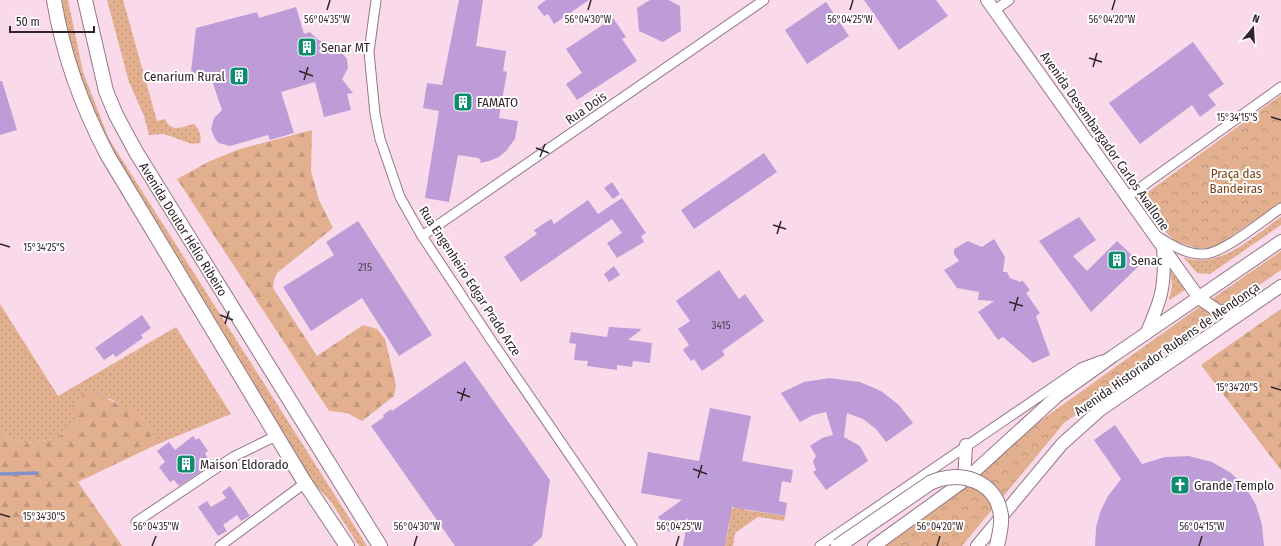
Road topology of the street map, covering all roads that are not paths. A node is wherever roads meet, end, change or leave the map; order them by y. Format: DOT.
graph roads {
  1 [pos="54,0"];
  2 [pos="85,0"];
  3 [pos="376,0"];
  4 [pos="764,0"];
  5 [pos="1009,0"];
  6 [pos="991,5"];
  7 [pos="1281,87"];
  8 [pos="1127,197"];
  9 [pos="1281,208"];
  10 [pos="1154,234"];
  11 [pos="422,236"];
  12 [pos="1281,242"];
  13 [pos="1163,247"];
  14 [pos="1281,286"];
  15 [pos="1199,298"];
  16 [pos="1240,313"];
  17 [pos="1146,334"];
  18 [pos="1113,356"];
  19 [pos="278,435"];
  20 [pos="966,445"];
  21 [pos="964,481"];
  22 [pos="305,483"];
  23 [pos="136,522"];
  24 [pos="891,534"];
  25 [pos="344,545"];
  26 [pos="220,546"];
  27 [pos="380,546"];
  28 [pos="632,546"];
  29 [pos="820,546"];
  30 [pos="838,546"];
  31 [pos="874,546"];
  32 [pos="882,546"];
  33 [pos="976,546"];
  34 [pos="997,546"];
  1 -- 19 [label="main road, Avenida Doutor Hélio Ribeiro"];
  2 -- 27 [label="main road, Avenida Doutor Hélio Ribeiro"];
  3 -- 11 [label="street, Rua Engenheiro Edgar Prado Arze"];
  4 -- 11 [label="street, Rua Dois"];
  5 -- 6 [label="street"];
  6 -- 8 [label="main road, Avenida Desembargador Carlos Avallone"];
  7 -- 8 [label="street"];
  8 -- 10 [label="main road, Avenida Desembargador Carlos Avallone"];
  9 -- 10 [label="street"];
  10 -- 13 [label="main road, Avenida Desembargador Carlos Avallone"];
  11 -- 28 [label="street, Rua Engenheiro Edgar Prado Arze"];
  12 -- 15 [label="main road, Avenida Historiador Rubens de Mendonça"];
  13 -- 15 [label="main road, Avenida Desembargador Carlos Avallone"];
  13 -- 17 [label="main road"];
  14 -- 16 [label="main road, Avenida Historiador Rubens de Mendonça"];
  15 -- 16 [label="main road"];
  15 -- 17 [label="main road, Avenida Historiador Rubens de Mendonça"];
  16 -- 33 [label="main road, Avenida Historiador Rubens de Mendonça"];
  17 -- 18 [label="main road, Avenida Historiador Rubens de Mendonça"];
  18 -- 20 [label="street, Avenida Historiador Rubens de Mendonça"];
  18 -- 21 [label="main road, Avenida Historiador Rubens de Mendonça"];
  19 -- 22 [label="main road, Avenida Doutor Hélio Ribeiro"];
  19 -- 23 [label="street"];
  20 -- 21 [label="main road"];
  20 -- 29 [label="street, Avenida Historiador Rubens de Mendonça"];
  21 -- 24 [label="main road, Avenida Historiador Rubens de Mendonça"];
  22 -- 25 [label="main road, Avenida Doutor Hélio Ribeiro"];
  22 -- 26 [label="street"];
  24 -- 31 [label="main road, Avenida Historiador Rubens de Mendonça"];
  24 -- 32 [label="main road"];
  30 -- 34 [label="main road, bridge"];
}
